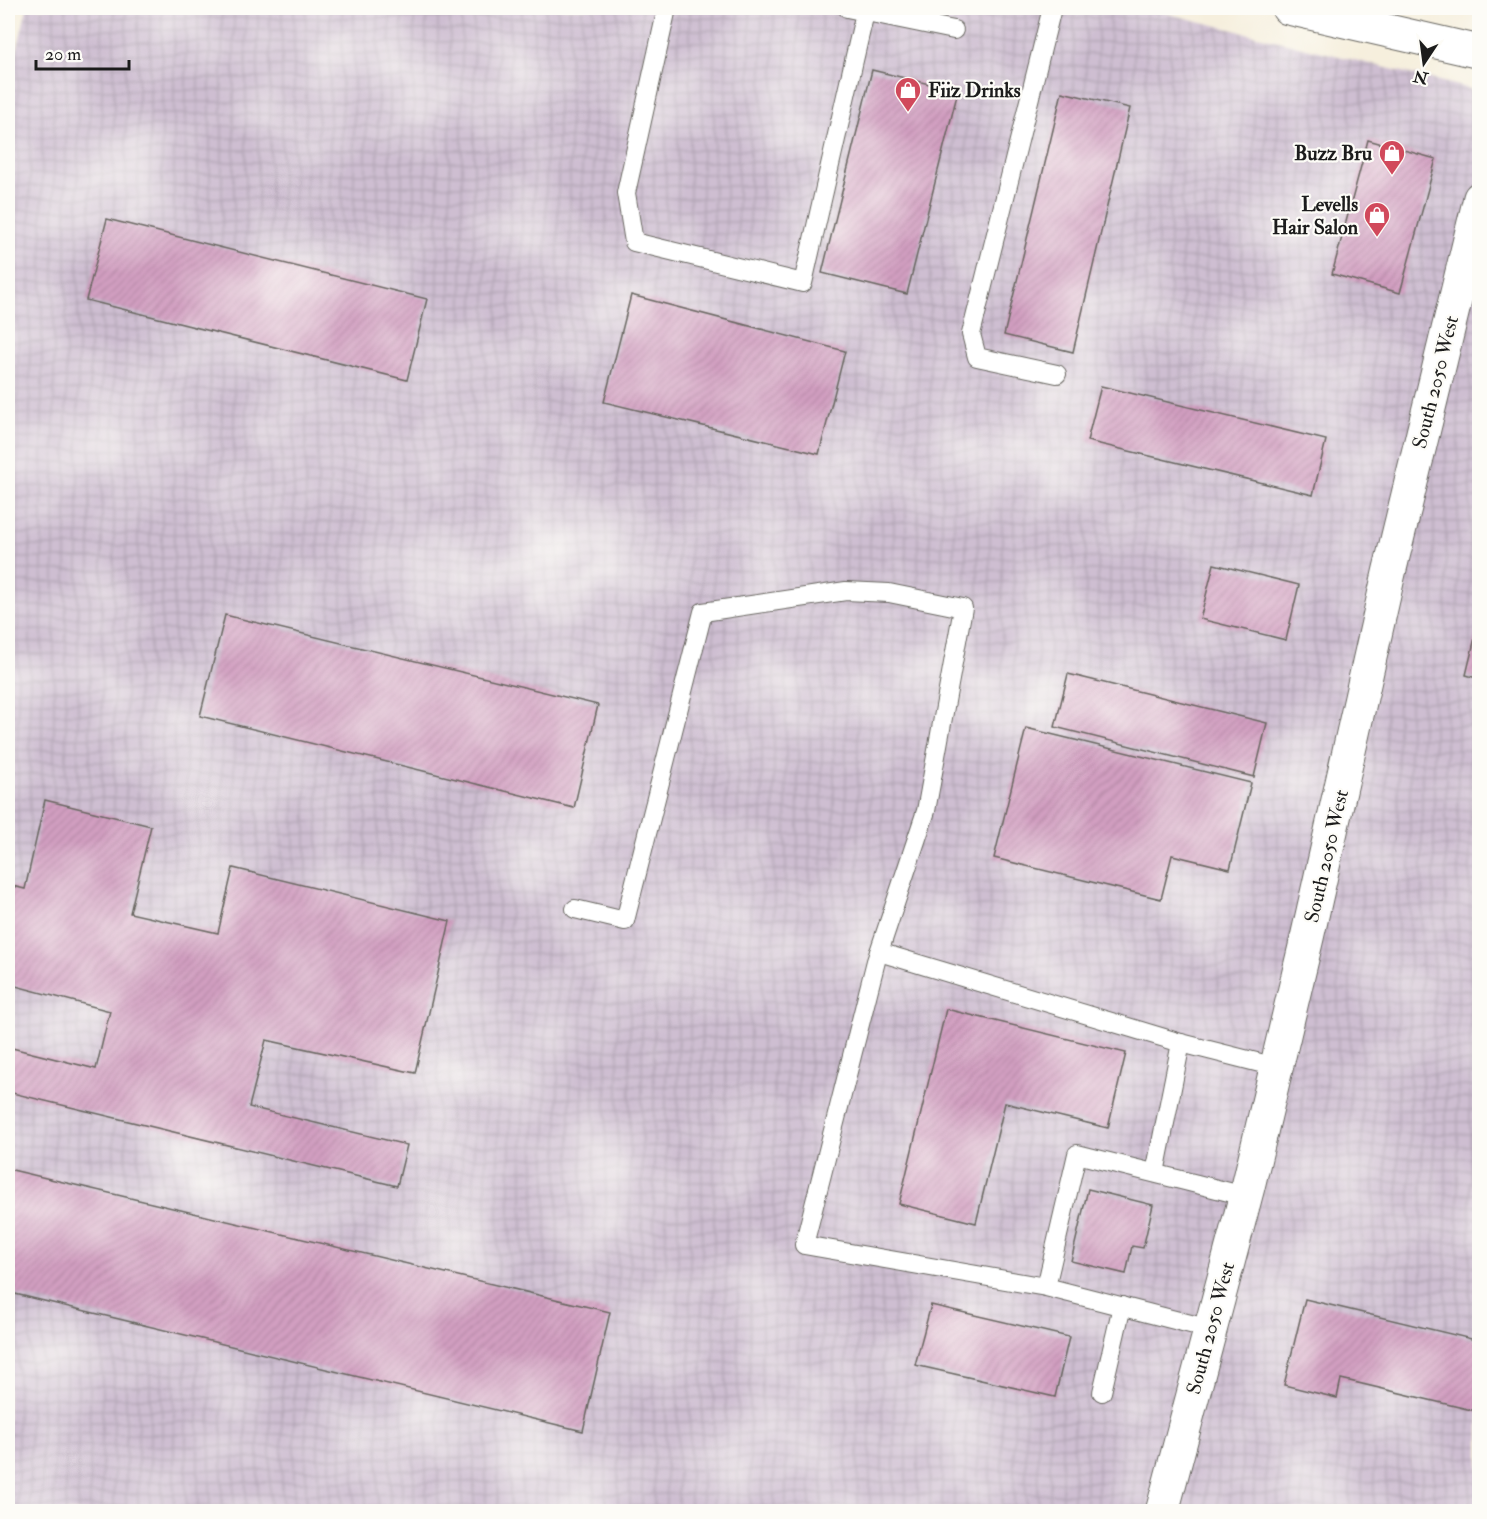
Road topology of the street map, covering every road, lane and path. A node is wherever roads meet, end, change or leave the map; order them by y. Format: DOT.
graph roads {
  1 [pos="667,8"];
  2 [pos="847,8"];
  3 [pos="1052,8"];
  4 [pos="1288,8"];
  5 [pos="865,10"];
  6 [pos="954,30"];
  7 [pos="1479,52"];
  8 [pos="1479,198"];
  9 [pos="1057,374"];
  10 [pos="575,909"];
  11 [pos="879,952"];
  12 [pos="1181,1043"];
  13 [pos="1276,1067"];
  14 [pos="1155,1173"];
  15 [pos="1245,1196"];
  16 [pos="1046,1287"];
  17 [pos="1122,1306"];
  18 [pos="1210,1329"];
  19 [pos="1102,1392"];
  20 [pos="1162,1512"];
  1 -- 5 [label="lane"];
  2 -- 5 [label="lane"];
  3 -- 9 [label="lane"];
  4 -- 7 [label="street"];
  5 -- 6 [label="lane"];
  8 -- 13 [label="street, South 2050 West"];
  10 -- 11 [label="lane"];
  11 -- 12 [label="lane"];
  11 -- 16 [label="lane"];
  12 -- 13 [label="lane"];
  12 -- 14 [label="lane"];
  13 -- 15 [label="street, South 2050 West"];
  14 -- 15 [label="lane"];
  14 -- 16 [label="lane"];
  15 -- 18 [label="street, South 2050 West"];
  16 -- 17 [label="lane"];
  17 -- 18 [label="lane"];
  17 -- 19 [label="lane"];
  18 -- 20 [label="street, South 2050 West"];
}
